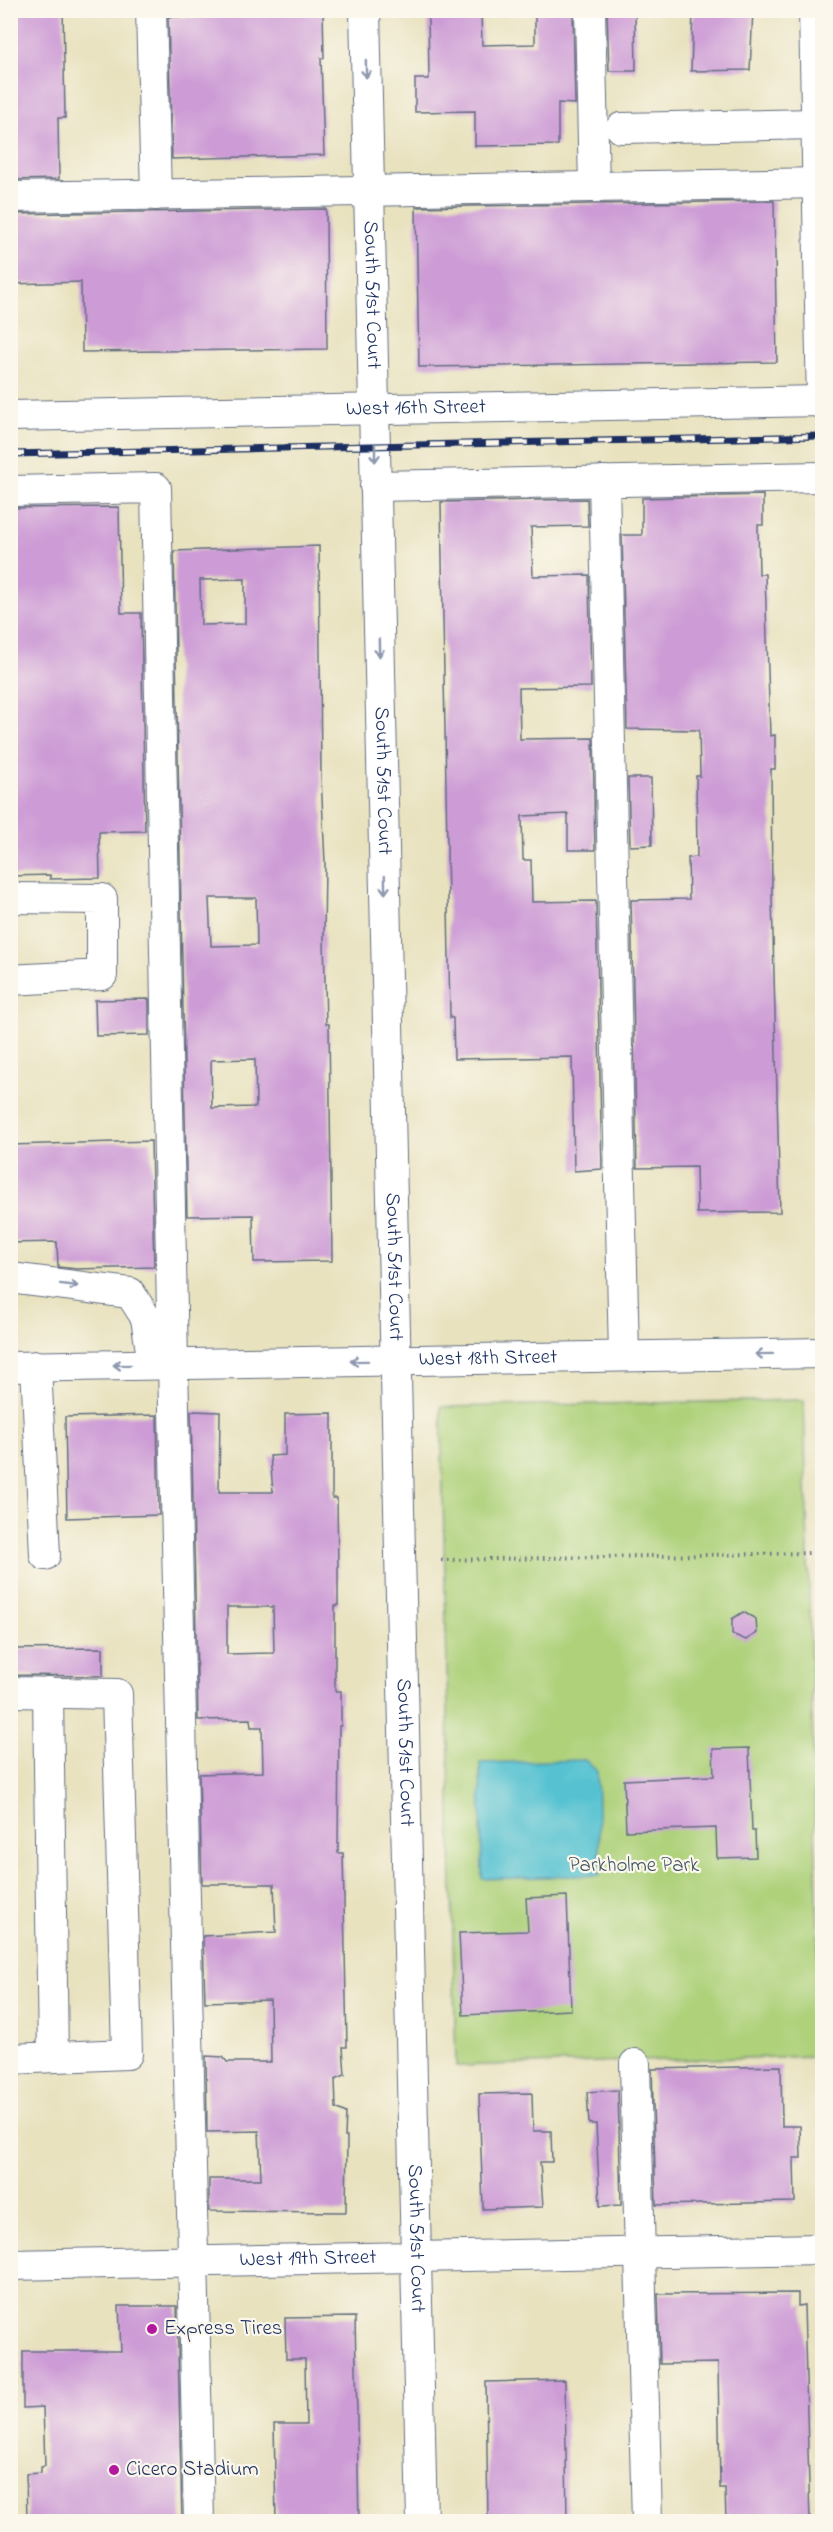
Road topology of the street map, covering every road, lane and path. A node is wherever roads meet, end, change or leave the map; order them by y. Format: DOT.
graph roads {
  1 [pos="151,10"];
  2 [pos="364,10"];
  3 [pos="590,10"];
  4 [pos="814,10"];
  5 [pos="816,124"];
  6 [pos="621,128"];
  7 [pos="820,183"];
  8 [pos="594,187"];
  9 [pos="369,191"];
  10 [pos="156,195"];
  11 [pos="10,197"];
  12 [pos="822,402"];
  13 [pos="373,409"];
  14 [pos="10,416"];
  15 [pos="822,477"];
  16 [pos="604,481"];
  17 [pos="375,486"];
  18 [pos="10,491"];
  19 [pos="10,898"];
  20 [pos="10,980"];
  21 [pos="10,1278"];
  22 [pos="822,1353"];
  23 [pos="624,1356"];
  24 [pos="395,1360"];
  25 [pos="163,1364"];
  26 [pos="23,1367"];
  27 [pos="810,1552"];
  28 [pos="45,1555"];
  29 [pos="441,1560"];
  30 [pos="10,1692"];
  31 [pos="48,1692"];
  32 [pos="53,2057"];
  33 [pos="10,2059"];
  34 [pos="635,2064"];
  35 [pos="822,2248"];
  36 [pos="640,2252"];
  37 [pos="416,2257"];
  38 [pos="193,2261"];
  39 [pos="10,2265"];
  40 [pos="199,2522"];
  41 [pos="422,2522"];
  42 [pos="647,2522"];
  1 -- 10 [label="street"];
  2 -- 9 [label="street, South 51st Court, one-way"];
  3 -- 8 [label="street"];
  4 -- 5 [label="street"];
  5 -- 6 [label="street"];
  5 -- 7 [label="street"];
  7 -- 8 [label="street"];
  7 -- 12 [label="street"];
  8 -- 9 [label="street"];
  9 -- 10 [label="street"];
  9 -- 13 [label="street, South 51st Court"];
  10 -- 11 [label="street"];
  12 -- 13 [label="street, West 16th Street"];
  13 -- 14 [label="street, West 16th Street"];
  13 -- 17 [label="street, South 51st Court, one-way"];
  15 -- 16 [label="street"];
  16 -- 17 [label="street"];
  16 -- 23 [label="street"];
  17 -- 24 [label="street, South 51st Court, one-way"];
  18 -- 25 [label="street"];
  19 -- 20 [label="street"];
  21 -- 25 [label="street, one-way"];
  22 -- 23 [label="street, West 18th Street, one-way"];
  23 -- 24 [label="street, West 18th Street"];
  24 -- 25 [label="street, West 18th Street, one-way"];
  24 -- 37 [label="street, South 51st Court"];
  25 -- 26 [label="street, West 18th Street, one-way"];
  25 -- 38 [label="street"];
  26 -- 28 [label="street"];
  27 -- 29 [label="path"];
  30 -- 31 [label="street"];
  31 -- 32 [label="street"];
  31 -- 32 [label="street"];
  32 -- 33 [label="street"];
  34 -- 36 [label="street"];
  35 -- 36 [label="street, West 19th Street"];
  36 -- 37 [label="street, West 19th Street"];
  36 -- 42 [label="street"];
  37 -- 38 [label="street, West 19th Street"];
  37 -- 41 [label="street, South 51st Court"];
  38 -- 39 [label="street, West 19th Street"];
  38 -- 40 [label="street"];
}
